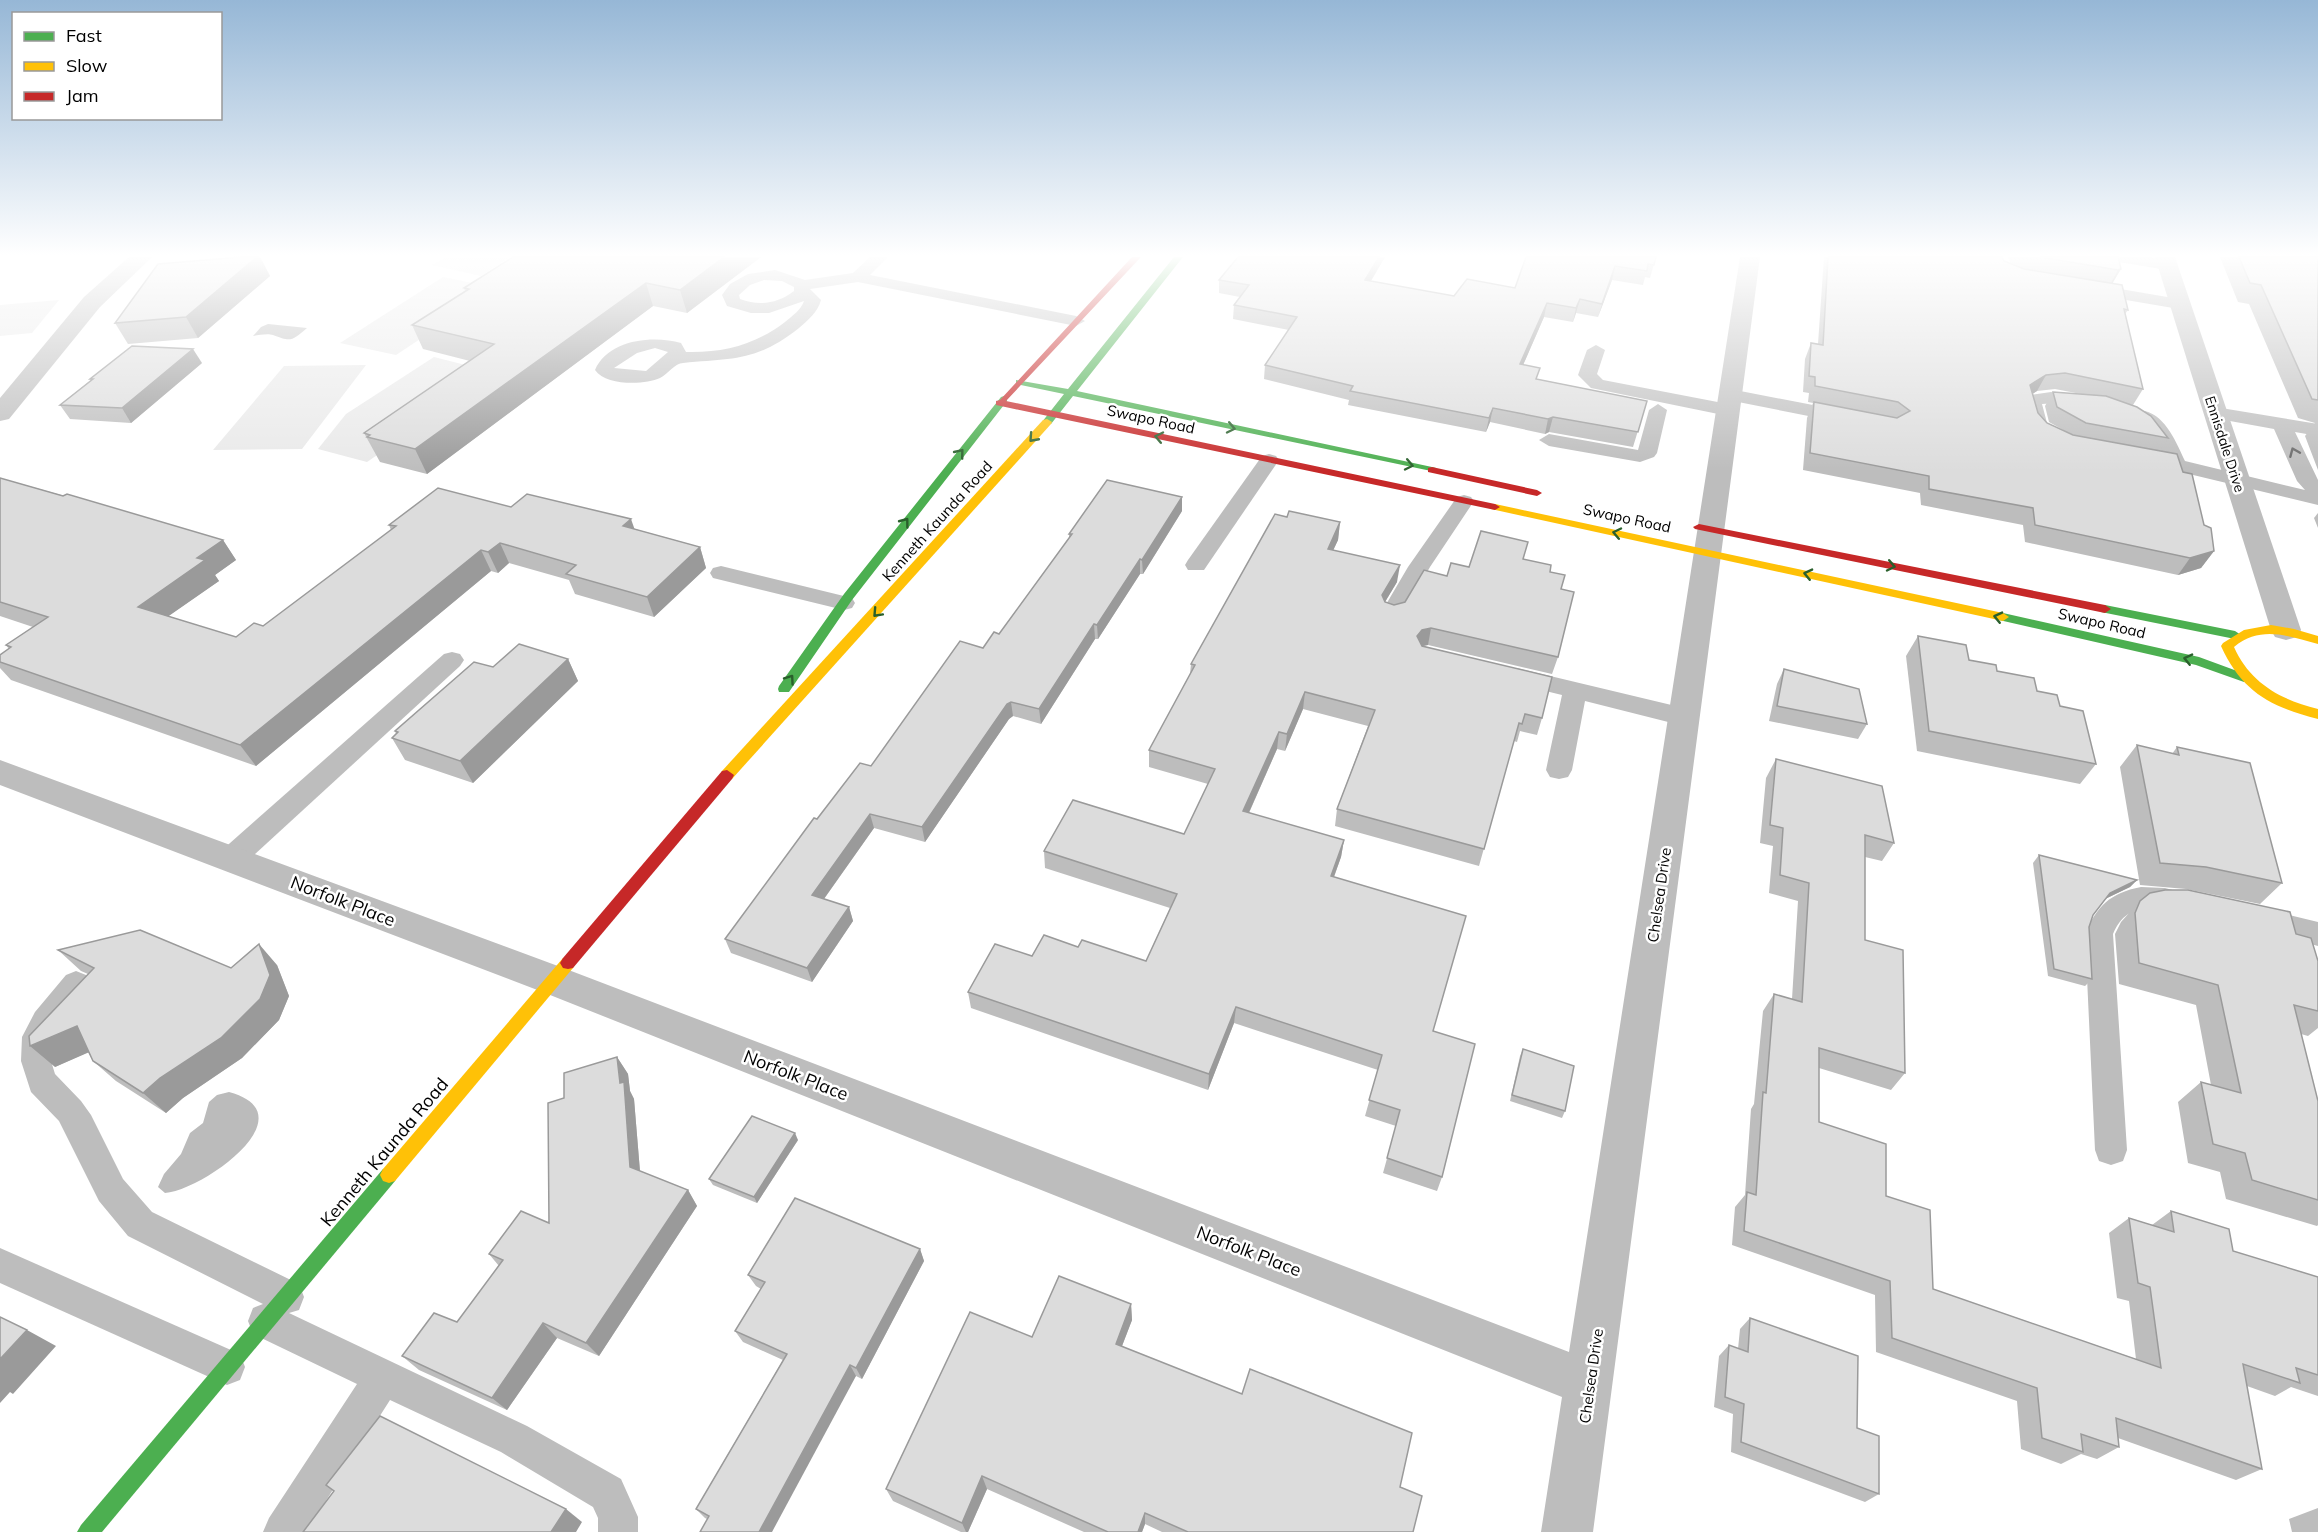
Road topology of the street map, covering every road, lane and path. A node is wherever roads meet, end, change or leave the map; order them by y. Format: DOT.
graph roads {
  1 [pos="70,328"];
  2 [pos="783,328"];
  3 [pos="1069,328"];
  4 [pos="1123,328"];
  5 [pos="1740,328"];
  6 [pos="2188,328"];
  7 [pos="1596,350"];
  8 [pos="675,357"];
  9 [pos="1019,382"];
  10 [pos="1071,395"];
  11 [pos="1000,403"];
  12 [pos="1625,404"];
  13 [pos="2099,406"];
  14 [pos="1728,409"];
  15 [pos="1658,410"];
  16 [pos="2132,412"];
  17 [pos="2215,412"];
  18 [pos="0,414"];
  19 [pos="1053,415"];
  20 [pos="1867,421"];
  21 [pos="2282,424"];
  22 [pos="2318,430"];
  23 [pos="1550,440"];
  24 [pos="2058,441"];
  25 [pos="2129,456"];
  26 [pos="1269,460"];
  27 [pos="2176,464"];
  28 [pos="2238,481"];
  29 [pos="2318,490"];
  30 [pos="1547,495"];
  31 [pos="2318,499"];
  32 [pos="1464,501"];
  33 [pos="1702,535"];
  34 [pos="1196,566"];
  35 [pos="721,573"];
  36 [pos="844,603"];
  37 [pos="1392,613"];
  38 [pos="2286,630"];
  39 [pos="2235,635"];
  40 [pos="2318,640"];
  41 [pos="452,660"];
  42 [pos="1495,671"];
  43 [pos="2244,678"];
  44 [pos="1575,690"];
  45 [pos="1684,717"];
  46 [pos="2317,718"];
  47 [pos="1559,770"];
  48 [pos="0,772"];
  49 [pos="708,796"];
  50 [pos="231,859"];
  51 [pos="2205,907"];
  52 [pos="2238,914"];
  53 [pos="2318,934"];
  54 [pos="553,980"];
  55 [pos="76,984"];
  56 [pos="2111,1150"];
  57 [pos="0,1265"];
  58 [pos="276,1309"];
  59 [pos="227,1367"];
  60 [pos="384,1376"];
  61 [pos="1590,1384"];
  62 [pos="88,1532"];
  63 [pos="283,1532"];
  64 [pos="618,1532"];
  65 [pos="1567,1532"];
  1 -- 18 [label="street"];
  2 -- 8 [label="lane"];
  3 -- 9 [label="main road, Kenneth Kaunda Road"];
  4 -- 10 [label="main road, Kenneth Kaunda Road"];
  5 -- 14 [label="street, Chelsea Drive"];
  6 -- 17 [label="street, Ennisdale Drive"];
  7 -- 14 [label="lane"];
  9 -- 10 [label="main road, Swapo Road"];
  9 -- 11 [label="main road, Kenneth Kaunda Road"];
  10 -- 19 [label="main road, Kenneth Kaunda Road"];
  10 -- 30 [label="main road, Swapo Road, one-way"];
  11 -- 19 [label="main road, Swapo Road"];
  36 -- 11 [label="main road, Kenneth Kaunda Road, one-way"];
  12 -- 15 [label="lane"];
  13 -- 24 [label="lane"];
  14 -- 15 [label="lane"];
  14 -- 20 [label="lane"];
  14 -- 33 [label="street, Chelsea Drive"];
  15 -- 23 [label="lane"];
  16 -- 27 [label="lane"];
  17 -- 21 [label="lane"];
  17 -- 28 [label="street, Ennisdale Drive"];
  26 -- 19 [label="main road, Swapo Road, one-way"];
  19 -- 49 [label="main road, Kenneth Kaunda Road, one-way"];
  21 -- 22 [label="lane"];
  29 -- 21 [label="lane, one-way"];
  25 -- 27 [label="lane"];
  26 -- 32 [label="main road, Swapo Road"];
  26 -- 34 [label="lane"];
  27 -- 28 [label="lane"];
  28 -- 31 [label="lane"];
  28 -- 38 [label="street, Ennisdale Drive"];
  33 -- 32 [label="main road, Swapo Road, one-way"];
  32 -- 37 [label="lane"];
  33 -- 39 [label="main road, Swapo Road, one-way"];
  43 -- 33 [label="main road, Swapo Road, one-way"];
  33 -- 45 [label="street, Chelsea Drive"];
  35 -- 36 [label="lane"];
  49 -- 36 [label="main road, Kenneth Kaunda Road, one-way"];
  38 -- 39 [label="main road"];
  38 -- 40 [label="main road"];
  39 -- 43 [label="main road"];
  41 -- 50 [label="lane"];
  42 -- 44 [label="lane"];
  43 -- 46 [label="main road"];
  44 -- 45 [label="lane"];
  44 -- 47 [label="lane"];
  45 -- 61 [label="street, Chelsea Drive"];
  48 -- 50 [label="street, Norfolk Place"];
  49 -- 54 [label="main road, Kenneth Kaunda Road"];
  50 -- 54 [label="street, Norfolk Place"];
  51 -- 56 [label="lane"];
  52 -- 53 [label="lane"];
  54 -- 58 [label="main road, Kenneth Kaunda Road"];
  54 -- 61 [label="street, Norfolk Place"];
  55 -- 58 [label="lane"];
  57 -- 59 [label="lane"];
  58 -- 59 [label="main road, Kenneth Kaunda Road"];
  58 -- 60 [label="lane"];
  59 -- 62 [label="main road, Kenneth Kaunda Road"];
  60 -- 63 [label="lane"];
  60 -- 64 [label="lane"];
  61 -- 65 [label="street, Chelsea Drive"];
}
